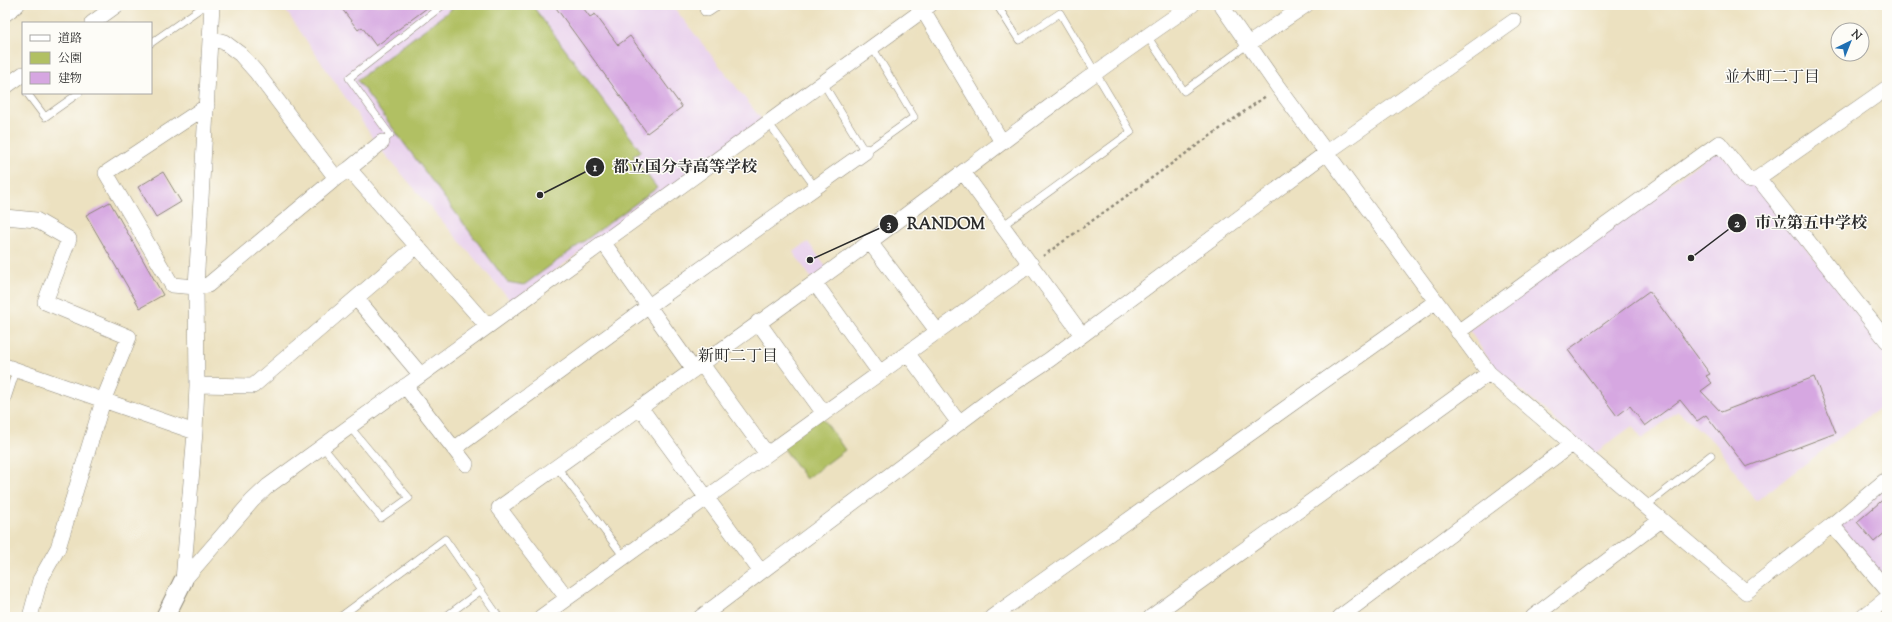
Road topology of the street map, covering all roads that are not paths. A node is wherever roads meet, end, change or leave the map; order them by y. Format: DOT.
graph roads {
  1 [pos="17,5"];
  2 [pos="117,5"];
  3 [pos="443,5"];
  4 [pos="997,5"];
  5 [pos="1192,5"];
  6 [pos="1221,5"];
  7 [pos="1306,5"];
  8 [pos="212,6"];
  9 [pos="927,8"];
  10 [pos="5,14"];
  11 [pos="1514,21"];
  12 [pos="93,22"];
  13 [pos="1147,36"];
  14 [pos="210,38"];
  15 [pos="152,42"];
  16 [pos="1247,45"];
  17 [pos="872,47"];
  18 [pos="1096,73"];
  19 [pos="823,83"];
  20 [pos="1887,88"];
  21 [pos="28,94"];
  22 [pos="78,94"];
  23 [pos="207,106"];
  24 [pos="768,122"];
  25 [pos="382,142"];
  26 [pos="1002,142"];
  27 [pos="865,152"];
  28 [pos="1326,154"];
  29 [pos="349,169"];
  30 [pos="963,172"];
  31 [pos="336,178"];
  32 [pos="1758,178"];
  33 [pos="815,187"];
  34 [pos="6,219"];
  35 [pos="1002,226"];
  36 [pos="603,242"];
  37 [pos="869,242"];
  38 [pos="417,246"];
  39 [pos="1031,264"];
  40 [pos="815,282"];
  41 [pos="196,287"];
  42 [pos="356,298"];
  43 [pos="1435,302"];
  44 [pos="649,306"];
  45 [pos="758,322"];
  46 [pos="487,326"];
  47 [pos="938,332"];
  48 [pos="1458,332"];
  49 [pos="1082,335"];
  50 [pos="1887,341"];
  51 [pos="908,354"];
  52 [pos="697,366"];
  53 [pos="11,369"];
  54 [pos="880,373"];
  55 [pos="1489,373"];
  56 [pos="420,374"];
  57 [pos="197,384"];
  58 [pos="404,386"];
  59 [pos="103,401"];
  60 [pos="5,405"];
  61 [pos="640,407"];
  62 [pos="823,412"];
  63 [pos="959,423"];
  64 [pos="349,426"];
  65 [pos="195,432"];
  66 [pos="1572,444"];
  67 [pos="322,446"];
  68 [pos="454,449"];
  69 [pos="766,454"];
  70 [pos="1711,455"];
  71 [pos="466,464"];
  72 [pos="557,467"];
  73 [pos="1887,479"];
  74 [pos="706,497"];
  75 [pos="1646,506"];
  76 [pos="1661,520"];
  77 [pos="1832,525"];
  78 [pos="624,557"];
  79 [pos="761,572"];
  80 [pos="183,581"];
  81 [pos="1887,590"];
  82 [pos="480,591"];
  83 [pos="567,598"];
  84 [pos="1887,598"];
  85 [pos="1549,612"];
  86 [pos="30,617"];
  87 [pos="165,617"];
  88 [pos="340,617"];
  89 [pos="445,617"];
  90 [pos="499,617"];
  91 [pos="541,617"];
  92 [pos="701,617"];
  93 [pos="992,617"];
  94 [pos="1151,617"];
  95 [pos="1340,617"];
  96 [pos="1533,617"];
  97 [pos="1863,617"];
  1 -- 10 [label="street"];
  2 -- 12 [label="street"];
  3 -- 25 [label="lane"];
  4 -- 18 [label="lane"];
  5 -- 13 [label="street"];
  6 -- 16 [label="street"];
  7 -- 16 [label="street"];
  8 -- 14 [label="street"];
  8 -- 15 [label="lane"];
  9 -- 17 [label="street"];
  9 -- 26 [label="street"];
  11 -- 28 [label="street"];
  13 -- 16 [label="lane"];
  13 -- 18 [label="street"];
  14 -- 23 [label="street"];
  14 -- 31 [label="street"];
  16 -- 28 [label="street"];
  17 -- 19 [label="street"];
  17 -- 27 [label="lane"];
  18 -- 26 [label="street"];
  18 -- 35 [label="lane"];
  19 -- 24 [label="street"];
  19 -- 27 [label="lane"];
  20 -- 32 [label="street"];
  21 -- 22 [label="lane"];
  23 -- 41 [label="street"];
  23 -- 41 [label="street"];
  24 -- 33 [label="lane"];
  24 -- 36 [label="street"];
  25 -- 29 [label="street"];
  26 -- 30 [label="street"];
  27 -- 33 [label="street"];
  28 -- 43 [label="street"];
  28 -- 49 [label="street"];
  29 -- 31 [label="street"];
  29 -- 38 [label="street"];
  30 -- 35 [label="street"];
  30 -- 37 [label="street"];
  31 -- 41 [label="street"];
  32 -- 48 [label="street"];
  32 -- 50 [label="street"];
  33 -- 44 [label="street"];
  34 -- 59 [label="street"];
  35 -- 39 [label="street"];
  36 -- 44 [label="street"];
  36 -- 46 [label="street"];
  37 -- 40 [label="street"];
  37 -- 47 [label="street"];
  38 -- 42 [label="street"];
  38 -- 46 [label="street"];
  39 -- 47 [label="street"];
  39 -- 49 [label="street"];
  40 -- 45 [label="street"];
  40 -- 54 [label="street"];
  41 -- 57 [label="street"];
  42 -- 56 [label="street"];
  42 -- 57 [label="street"];
  43 -- 48 [label="street"];
  43 -- 93 [label="street"];
  44 -- 52 [label="street"];
  44 -- 68 [label="street"];
  45 -- 52 [label="street"];
  45 -- 62 [label="street"];
  46 -- 56 [label="street"];
  47 -- 51 [label="street"];
  48 -- 55 [label="street"];
  49 -- 63 [label="street"];
  51 -- 54 [label="street"];
  51 -- 63 [label="street"];
  52 -- 61 [label="street"];
  52 -- 69 [label="street"];
  53 -- 59 [label="street"];
  53 -- 60 [label="lane"];
  54 -- 62 [label="street"];
  55 -- 66 [label="street"];
  55 -- 94 [label="street"];
  56 -- 58 [label="street"];
  57 -- 65 [label="street"];
  58 -- 64 [label="street"];
  58 -- 68 [label="street"];
  59 -- 65 [label="street"];
  59 -- 86 [label="street"];
  61 -- 72 [label="street"];
  61 -- 74 [label="street"];
  62 -- 69 [label="street"];
  63 -- 79 [label="street"];
  64 -- 67 [label="street"];
  64 -- 67 [label="lane"];
  65 -- 80 [label="street"];
  66 -- 75 [label="street"];
  66 -- 95 [label="street"];
  67 -- 80 [label="street"];
  68 -- 71 [label="street"];
  69 -- 74 [label="street"];
  70 -- 75 [label="lane"];
  72 -- 78 [label="lane"];
  72 -- 83 [label="street"];
  73 -- 77 [label="street"];
  74 -- 78 [label="street"];
  74 -- 79 [label="street"];
  75 -- 76 [label="street"];
  76 -- 77 [label="street"];
  76 -- 85 [label="street"];
  77 -- 81 [label="street"];
  78 -- 83 [label="street"];
  79 -- 92 [label="street"];
  80 -- 87 [label="street"];
  82 -- 88 [label="lane"];
  82 -- 89 [label="lane"];
  82 -- 90 [label="lane"];
  83 -- 91 [label="street"];
  84 -- 97 [label="street"];
  85 -- 96 [label="street"];
}
